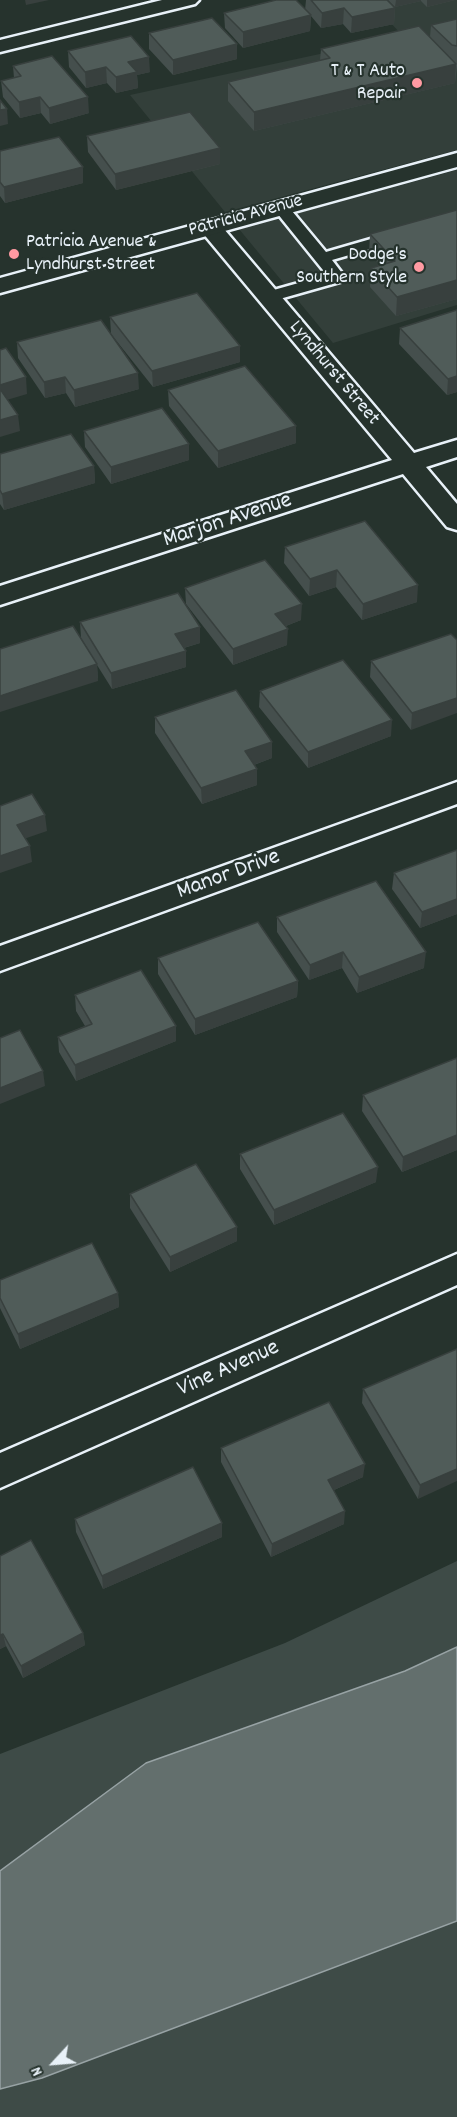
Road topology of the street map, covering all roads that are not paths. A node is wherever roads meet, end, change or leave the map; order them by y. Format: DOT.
graph roads {
  1 [pos="188,0"];
  2 [pos="0,46"];
  3 [pos="457,160"];
  4 [pos="281,208"];
  5 [pos="457,219"];
  6 [pos="210,227"];
  7 [pos="322,258"];
  8 [pos="0,286"];
  9 [pos="269,297"];
  10 [pos="457,448"];
  11 [pos="408,464"];
  12 [pos="457,521"];
  13 [pos="0,596"];
  14 [pos="457,793"];
  15 [pos="0,959"];
  16 [pos="457,1269"];
  17 [pos="0,1471"];
  1 -- 2 [label="street"];
  3 -- 4 [label="street, Patricia Avenue"];
  4 -- 6 [label="street, Patricia Avenue"];
  4 -- 7 [label="lane"];
  5 -- 7 [label="lane"];
  6 -- 8 [label="street, Patricia Avenue"];
  6 -- 9 [label="street, Lyndhurst Street"];
  7 -- 9 [label="lane"];
  9 -- 11 [label="street, Lyndhurst Street"];
  10 -- 11 [label="street, Marjon Avenue"];
  11 -- 12 [label="street, Lyndhurst Street"];
  11 -- 13 [label="street, Marjon Avenue"];
  14 -- 15 [label="street, Manor Drive"];
  16 -- 17 [label="street, Vine Avenue"];
}
